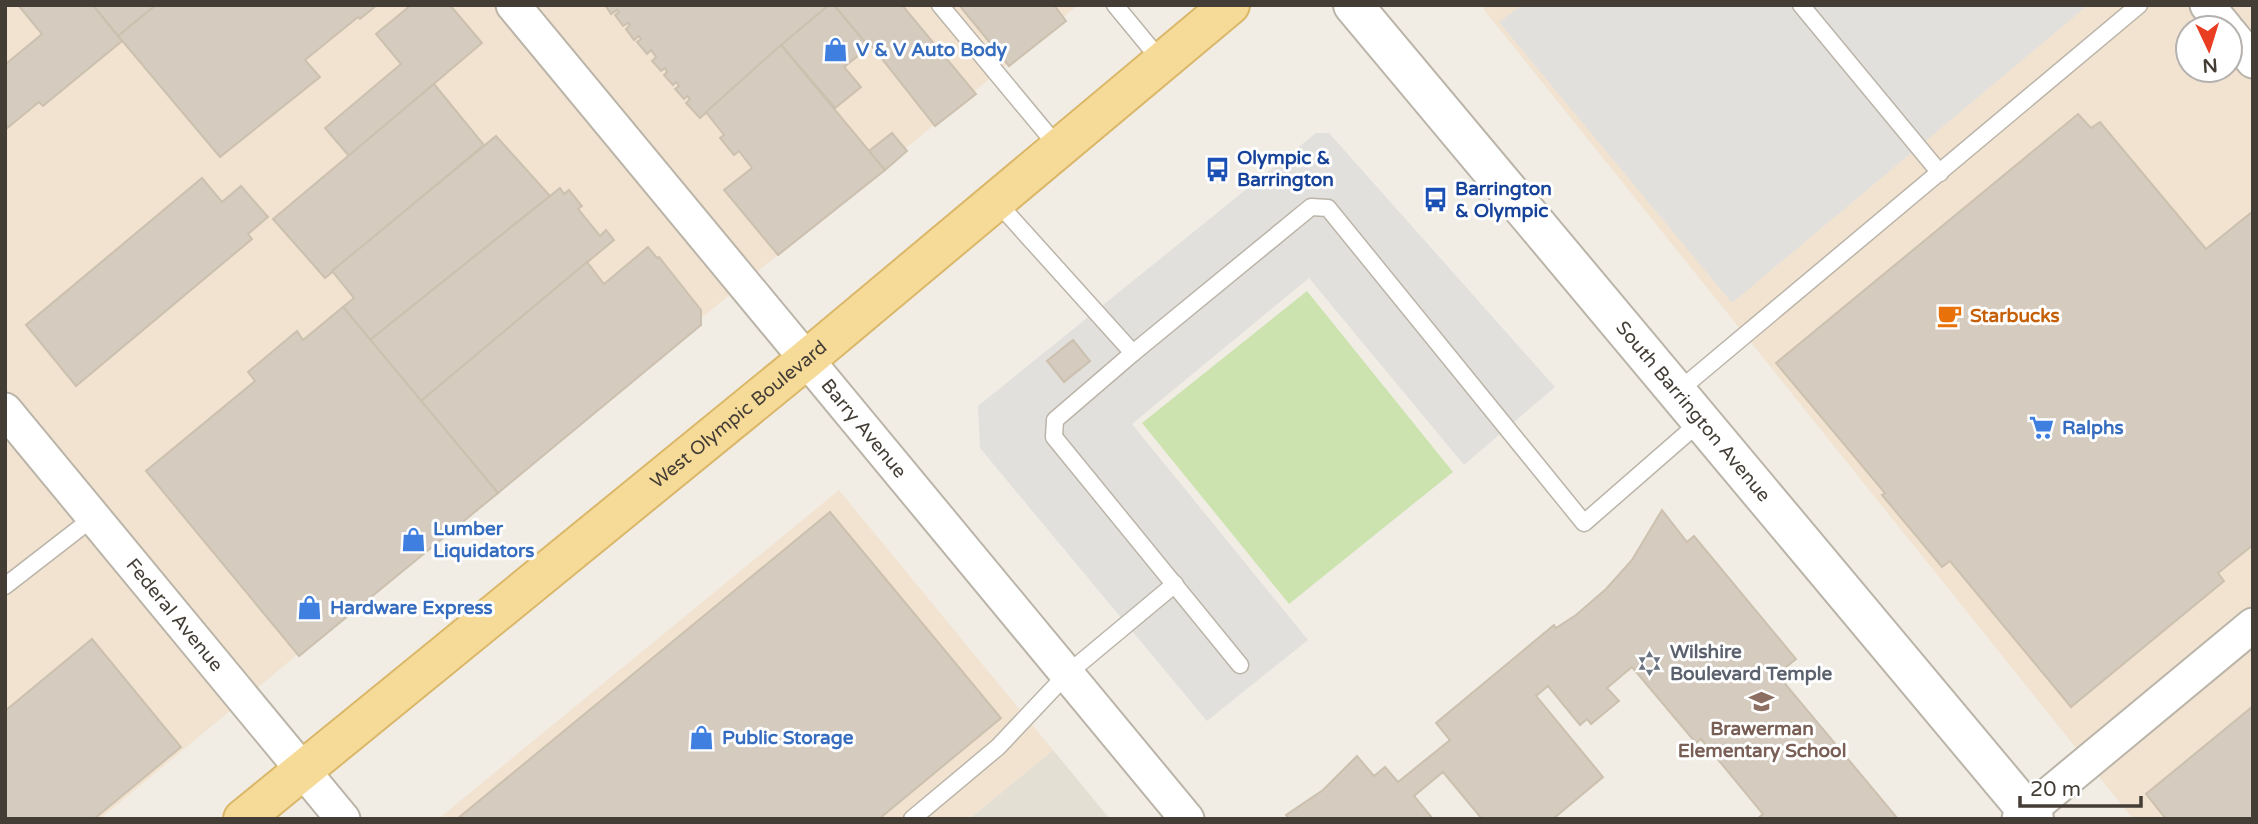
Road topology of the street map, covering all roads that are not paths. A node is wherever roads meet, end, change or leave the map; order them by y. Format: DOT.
graph roads {
  1 [pos="513,5"];
  2 [pos="940,5"];
  3 [pos="1115,5"];
  4 [pos="1230,5"];
  5 [pos="1353,5"];
  6 [pos="1801,5"];
  7 [pos="2139,5"];
  8 [pos="1162,62"];
  9 [pos="1058,147"];
  10 [pos="1940,173"];
  11 [pos="995,201"];
  12 [pos="1133,353"];
  13 [pos="807,359"];
  14 [pos="1689,406"];
  15 [pos="5,410"];
  16 [pos="94,517"];
  17 [pos="1175,584"];
  18 [pos="5,586"];
  19 [pos="2253,625"];
  20 [pos="1240,665"];
  21 [pos="1068,674"];
  22 [pos="303,769"];
  23 [pos="2027,816"];
  24 [pos="243,819"];
  25 [pos="343,819"];
  26 [pos="912,819"];
  27 [pos="1187,819"];
  1 -- 13 [label="street, Barry Avenue"];
  2 -- 9 [label="lane"];
  3 -- 8 [label="lane"];
  4 -- 8 [label="main road, West Olympic Boulevard"];
  5 -- 14 [label="street, South Barrington Avenue"];
  6 -- 10 [label="lane"];
  7 -- 10 [label="lane"];
  8 -- 9 [label="main road, West Olympic Boulevard"];
  9 -- 11 [label="main road, West Olympic Boulevard"];
  10 -- 14 [label="lane"];
  11 -- 12 [label="lane"];
  11 -- 13 [label="main road, West Olympic Boulevard"];
  12 -- 14 [label="lane"];
  12 -- 17 [label="lane"];
  13 -- 21 [label="street, Barry Avenue"];
  13 -- 22 [label="main road, West Olympic Boulevard"];
  14 -- 23 [label="street, South Barrington Avenue"];
  15 -- 16 [label="street, Federal Avenue"];
  16 -- 18 [label="lane"];
  16 -- 22 [label="street, Federal Avenue"];
  17 -- 20 [label="lane"];
  17 -- 21 [label="lane"];
  19 -- 23 [label="street"];
  21 -- 26 [label="lane"];
  21 -- 27 [label="street, Barry Avenue"];
  22 -- 24 [label="main road, West Olympic Boulevard"];
  22 -- 25 [label="street, Federal Avenue"];
}
